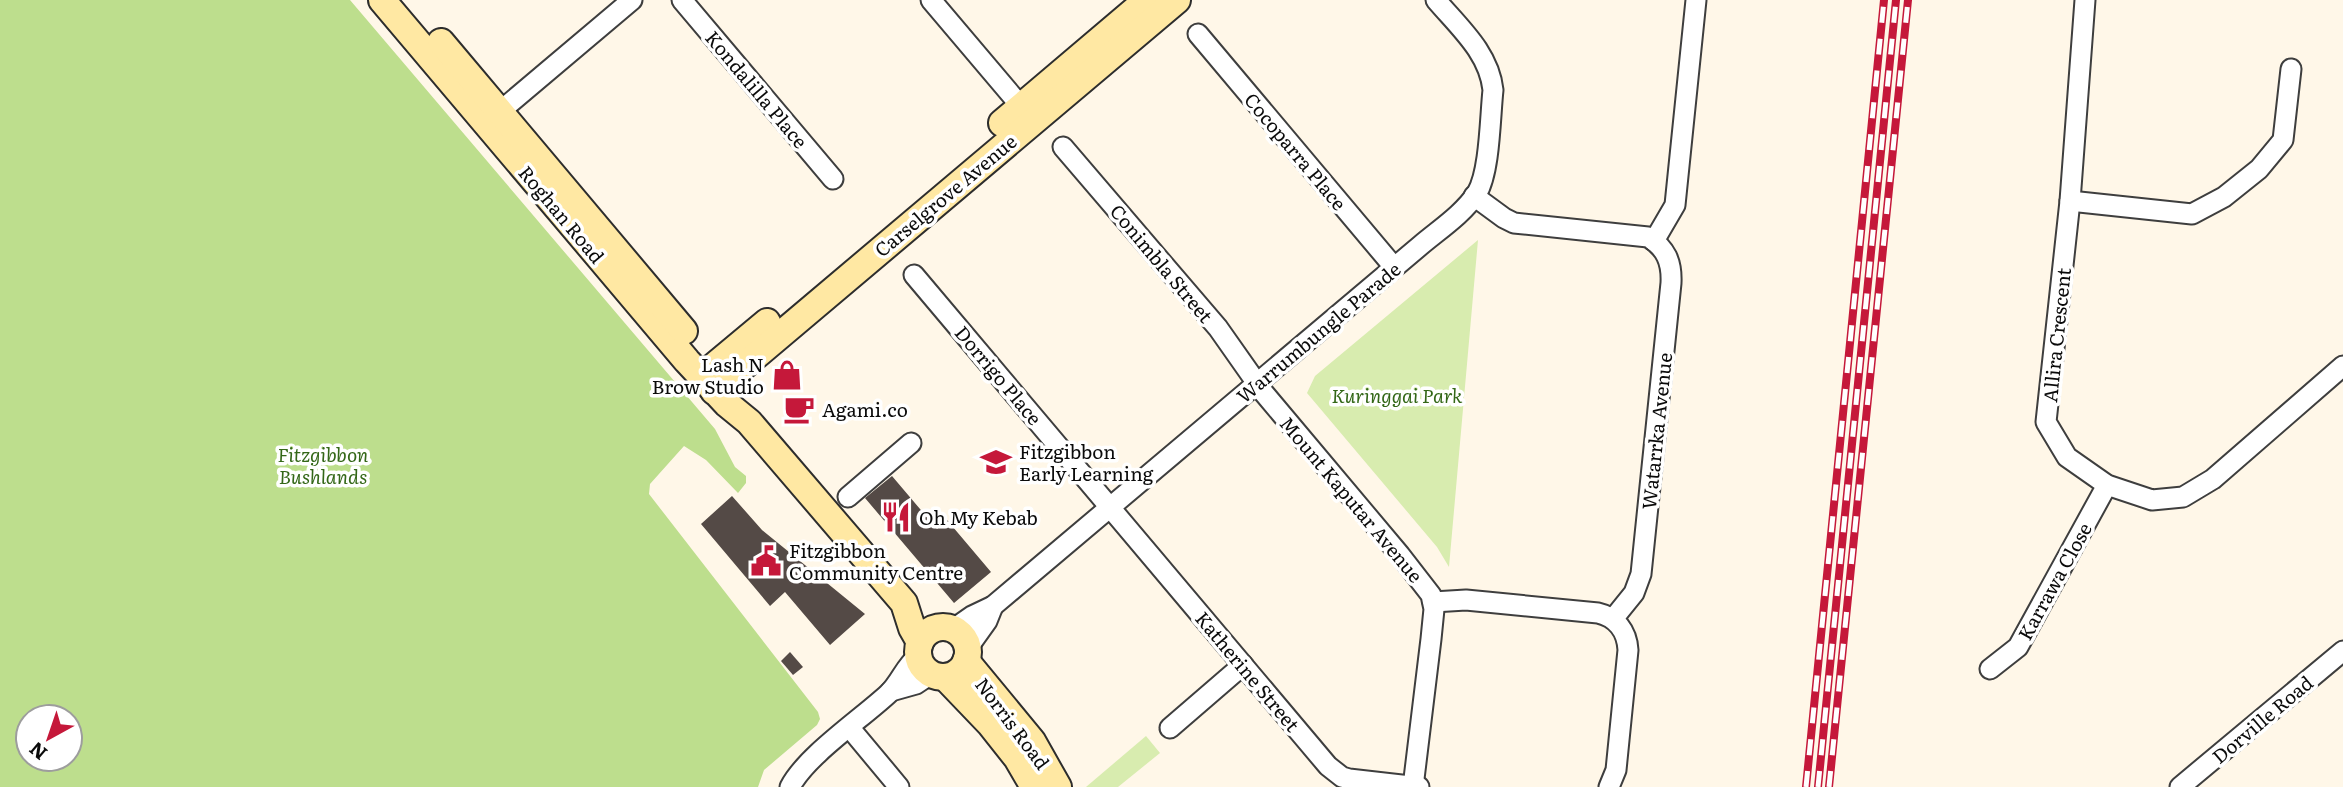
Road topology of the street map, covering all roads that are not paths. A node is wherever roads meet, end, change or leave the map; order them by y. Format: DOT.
graph roads {
  1 [pos="382,0"];
  2 [pos="406,0"];
  3 [pos="632,0"];
  4 [pos="681,0"];
  5 [pos="931,0"];
  6 [pos="1696,0"];
  7 [pos="2085,0"];
  8 [pos="1161,2"];
  9 [pos="1445,3"];
  10 [pos="1198,34"];
  11 [pos="2291,69"];
  12 [pos="1028,114"];
  13 [pos="493,118"];
  14 [pos="1063,147"];
  15 [pos="833,179"];
  16 [pos="1474,196"];
  17 [pos="2070,201"];
  18 [pos="1654,241"];
  19 [pos="1394,267"];
  20 [pos="914,275"];
  21 [pos="2343,366"];
  22 [pos="714,379"];
  23 [pos="1256,383"];
  24 [pos="911,443"];
  25 [pos="2107,485"];
  26 [pos="848,497"];
  27 [pos="1110,508"];
  28 [pos="1433,602"];
  29 [pos="1613,619"];
  30 [pos="2343,651"];
  31 [pos="943,652"];
  32 [pos="1243,665"];
  33 [pos="1990,669"];
  34 [pos="849,727"];
  35 [pos="1170,728"];
  36 [pos="790,787"];
  37 [pos="900,787"];
  38 [pos="1034,787"];
  39 [pos="1058,787"];
  40 [pos="1413,787"];
  41 [pos="1419,787"];
  42 [pos="1609,787"];
  43 [pos="2180,787"];
  1 -- 13 [label="main road, Roghan Road"];
  2 -- 13 [label="main road, Roghan Road"];
  3 -- 13 [label="street"];
  4 -- 15 [label="street, Kondalilla Place"];
  5 -- 12 [label="street"];
  6 -- 18 [label="street"];
  7 -- 17 [label="street, Allira Crescent"];
  8 -- 12 [label="main road, Carselgrove Avenue"];
  9 -- 16 [label="street, Warrumbungle Parade"];
  10 -- 19 [label="street, Cocoparra Place"];
  11 -- 17 [label="street"];
  12 -- 22 [label="main road, Carselgrove Avenue"];
  13 -- 22 [label="main road, Roghan Road"];
  14 -- 23 [label="street, Conimbla Street"];
  16 -- 18 [label="street"];
  16 -- 19 [label="street, Warrumbungle Parade"];
  17 -- 25 [label="street, Allira Crescent"];
  18 -- 29 [label="street, Watarrka Avenue"];
  19 -- 23 [label="street, Warrumbungle Parade"];
  20 -- 27 [label="street, Dorrigo Place"];
  21 -- 25 [label="street, Allira Crescent"];
  22 -- 31 [label="main road, Roghan Road"];
  23 -- 27 [label="street, Warrumbungle Parade"];
  23 -- 28 [label="street, Mount Kaputar Avenue"];
  24 -- 26 [label="street"];
  25 -- 33 [label="street, Karrawa Close"];
  27 -- 31 [label="street, Warrumbungle Parade"];
  27 -- 32 [label="street, Katherine Street"];
  28 -- 29 [label="street"];
  28 -- 40 [label="street, Mount Kaputar Avenue"];
  29 -- 42 [label="street"];
  30 -- 43 [label="street, Dorville Road"];
  31 -- 34 [label="street"];
  31 -- 38 [label="main road, Norris Road"];
  31 -- 39 [label="main road, Norris Road"];
  32 -- 35 [label="street"];
  32 -- 40 [label="street, Katherine Street"];
  34 -- 36 [label="street"];
  34 -- 37 [label="street"];
  40 -- 41 [label="street, Katherine Street"];
}
